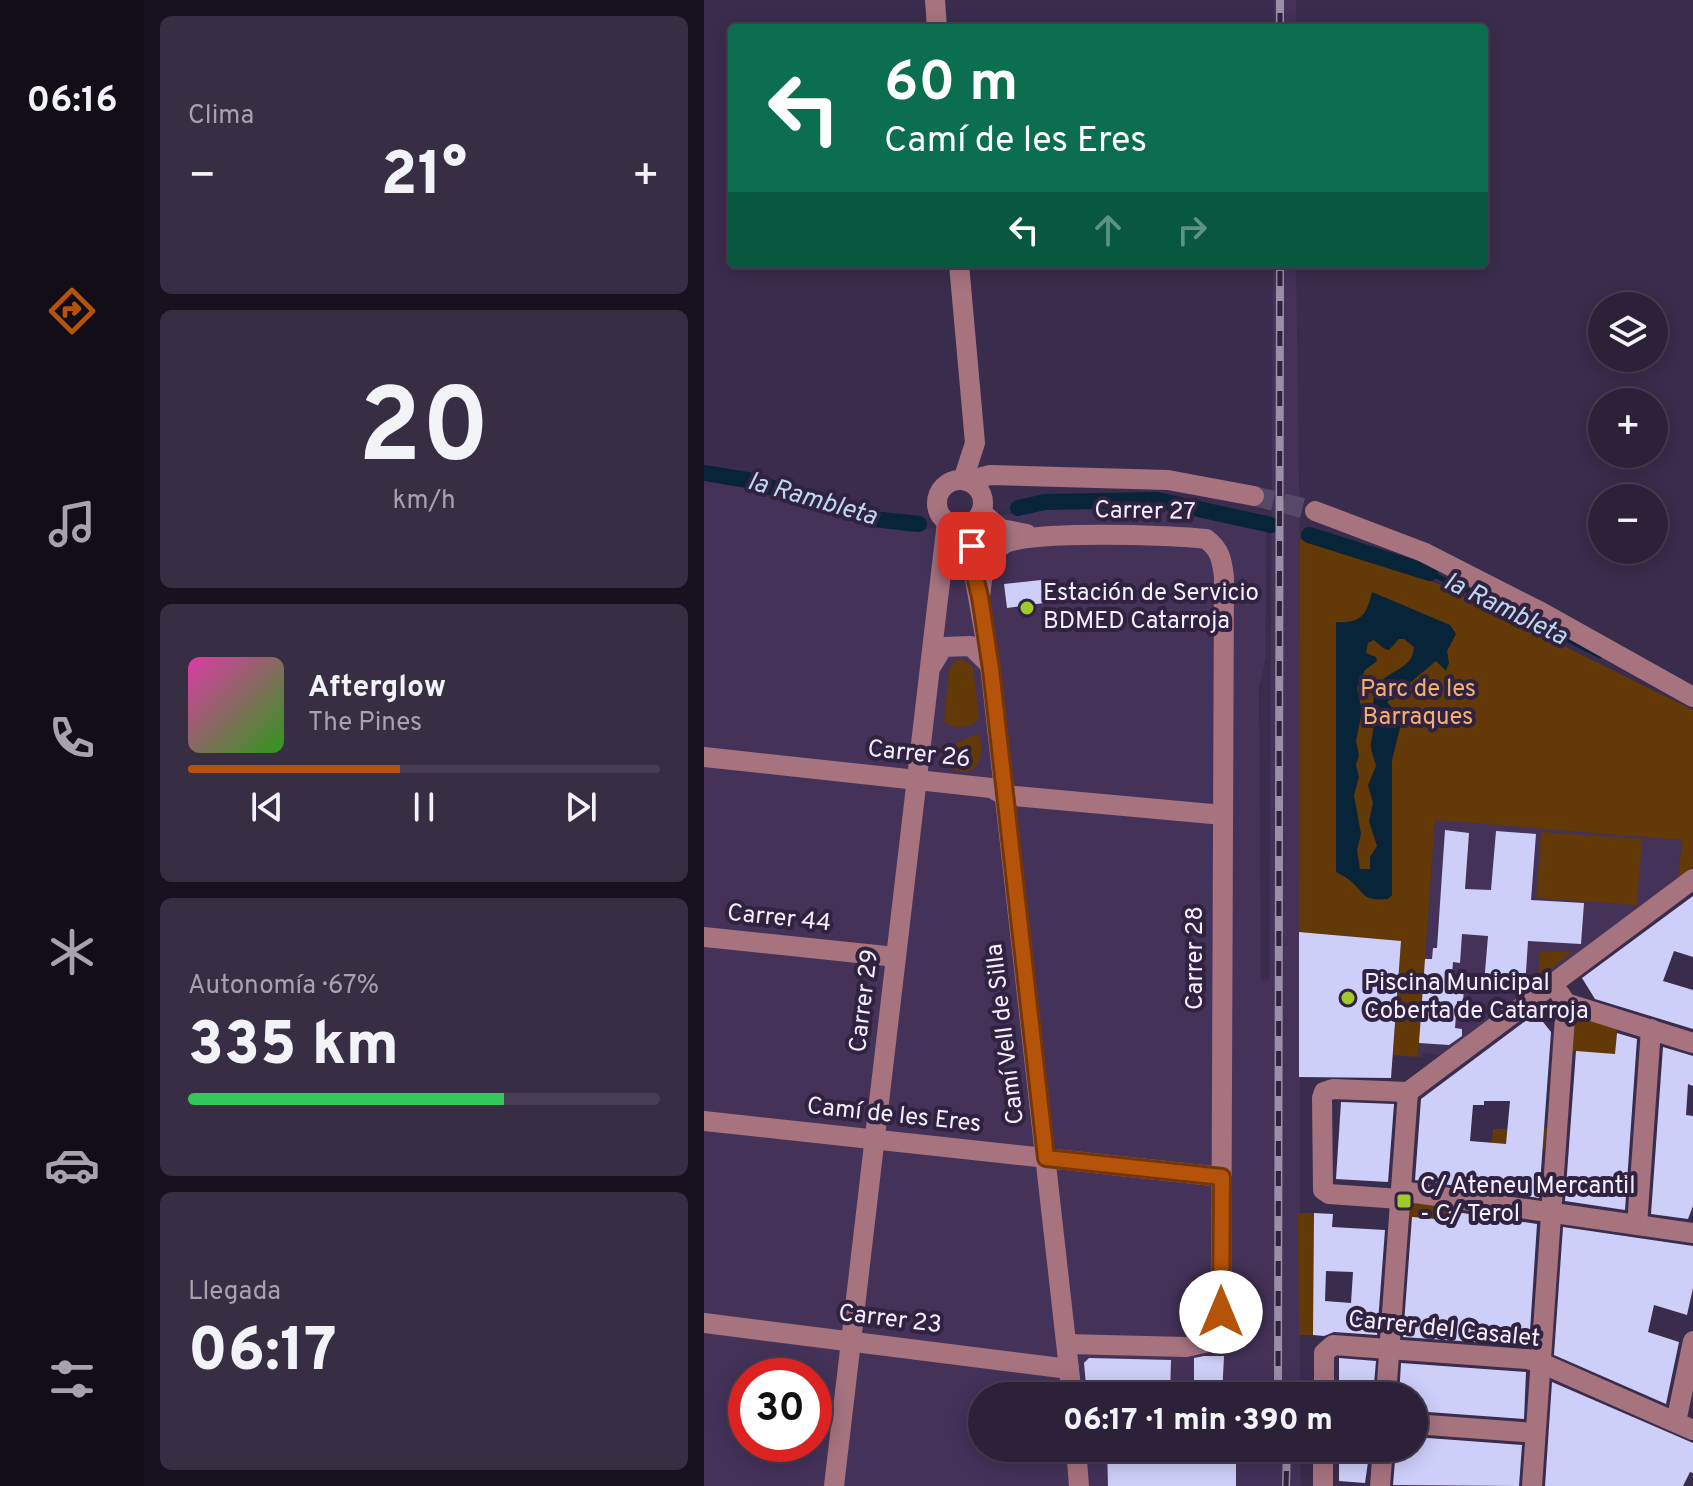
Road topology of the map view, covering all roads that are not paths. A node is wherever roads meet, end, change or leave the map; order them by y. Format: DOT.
graph roads {
  1 [pos="935,0"];
  2 [pos="937,24"];
  3 [pos="959,268"];
  4 [pos="1019,476"];
  5 [pos="965,481"];
  6 [pos="1254,496"];
  7 [pos="1315,511"];
  8 [pos="978,514"];
  9 [pos="947,522"];
  10 [pos="1039,536"];
  11 [pos="1224,577"];
  12 [pos="980,597"];
  13 [pos="990,665"];
  14 [pos="930,668"];
  15 [pos="1693,697"];
  16 [pos="704,757"];
  17 [pos="917,780"];
  18 [pos="1004,795"];
  19 [pos="1223,815"];
  20 [pos="1693,879"];
  21 [pos="704,937"];
  22 [pos="896,957"];
  23 [pos="1553,985"];
  24 [pos="1566,1003"];
  25 [pos="1651,1029"];
  26 [pos="1693,1043"];
  27 [pos="1408,1092"];
  28 [pos="704,1121"];
  29 [pos="875,1140"];
  30 [pos="1046,1158"];
  31 [pos="1222,1177"];
  32 [pos="1400,1195"];
  33 [pos="1550,1212"];
  34 [pos="1637,1225"];
  35 [pos="1693,1233"];
  36 [pos="704,1323"];
  37 [pos="851,1341"];
  38 [pos="1693,1341"];
  39 [pos="1067,1344"];
  40 [pos="1389,1349"];
  41 [pos="1539,1362"];
  42 [pos="1069,1369"];
  43 [pos="1070,1382"];
  44 [pos="1324,1382"];
  45 [pos="1387,1382"];
  46 [pos="1428,1425"];
  47 [pos="1684,1426"];
  48 [pos="1535,1433"];
  49 [pos="1077,1462"];
  50 [pos="1323,1462"];
  51 [pos="1382,1462"];
  52 [pos="834,1486"];
  53 [pos="1079,1486"];
  54 [pos="1323,1486"];
  55 [pos="1380,1486"];
  56 [pos="1532,1486"];
  1 -- 2 [label="street"];
  3 -- 5 [label="street"];
  4 -- 5 [label="street"];
  4 -- 6 [label="street"];
  4 -- 8 [label="street"];
  5 -- 8 [label="street"];
  5 -- 9 [label="street"];
  7 -- 15 [label="street"];
  8 -- 9 [label="street"];
  8 -- 10 [label="street, Carrer 27"];
  8 -- 12 [label="street, Camí Vell de Silla"];
  9 -- 14 [label="street, Carrer 29"];
  10 -- 11 [label="street, Carrer 27"];
  10 -- 12 [label="street, Carrer 27"];
  11 -- 19 [label="street, Carrer 28"];
  12 -- 13 [label="street, Camí Vell de Silla"];
  13 -- 14 [label="street"];
  13 -- 18 [label="street, Camí Vell de Silla"];
  14 -- 17 [label="street, Carrer 29"];
  16 -- 17 [label="street, Carrer 26"];
  17 -- 18 [label="street, Carrer 26"];
  17 -- 22 [label="street, Carrer 29"];
  18 -- 19 [label="street, Carrer 26"];
  18 -- 30 [label="street, Camí Vell de Silla"];
  19 -- 31 [label="street, Carrer 28"];
  20 -- 23 [label="street"];
  21 -- 22 [label="street, Carrer 44"];
  22 -- 29 [label="street, Carrer 29"];
  23 -- 24 [label="street"];
  23 -- 27 [label="street"];
  24 -- 25 [label="street"];
  24 -- 33 [label="street"];
  25 -- 26 [label="street"];
  25 -- 34 [label="street"];
  27 -- 32 [label="street"];
  27 -- 32 [label="street"];
  28 -- 29 [label="street, Camí de les Eres"];
  29 -- 30 [label="street, Camí de les Eres"];
  29 -- 37 [label="street, Carrer 29"];
  30 -- 31 [label="street, Camí de les Eres"];
  30 -- 39 [label="street, Camí Vell de Silla"];
  31 -- 39 [label="street, Carrer 28"];
  32 -- 33 [label="street"];
  32 -- 40 [label="street"];
  33 -- 34 [label="street"];
  33 -- 41 [label="street"];
  34 -- 35 [label="street"];
  36 -- 37 [label="street, Carrer 23"];
  37 -- 42 [label="street, Carrer 23"];
  37 -- 52 [label="street, Carrer 29"];
  38 -- 47 [label="street"];
  39 -- 42 [label="street, Camí Vell de Silla"];
  40 -- 41 [label="street, Carrer del Casalet"];
  40 -- 44 [label="street, Carrer del Casalet"];
  40 -- 45 [label="street"];
  41 -- 47 [label="street, Carrer del Casalet"];
  41 -- 48 [label="street"];
  42 -- 43 [label="street, Camí Vell de Silla"];
  46 -- 48 [label="street"];
  48 -- 56 [label="street"];
  49 -- 53 [label="street"];
  50 -- 54 [label="street"];
  51 -- 55 [label="street"];
}
